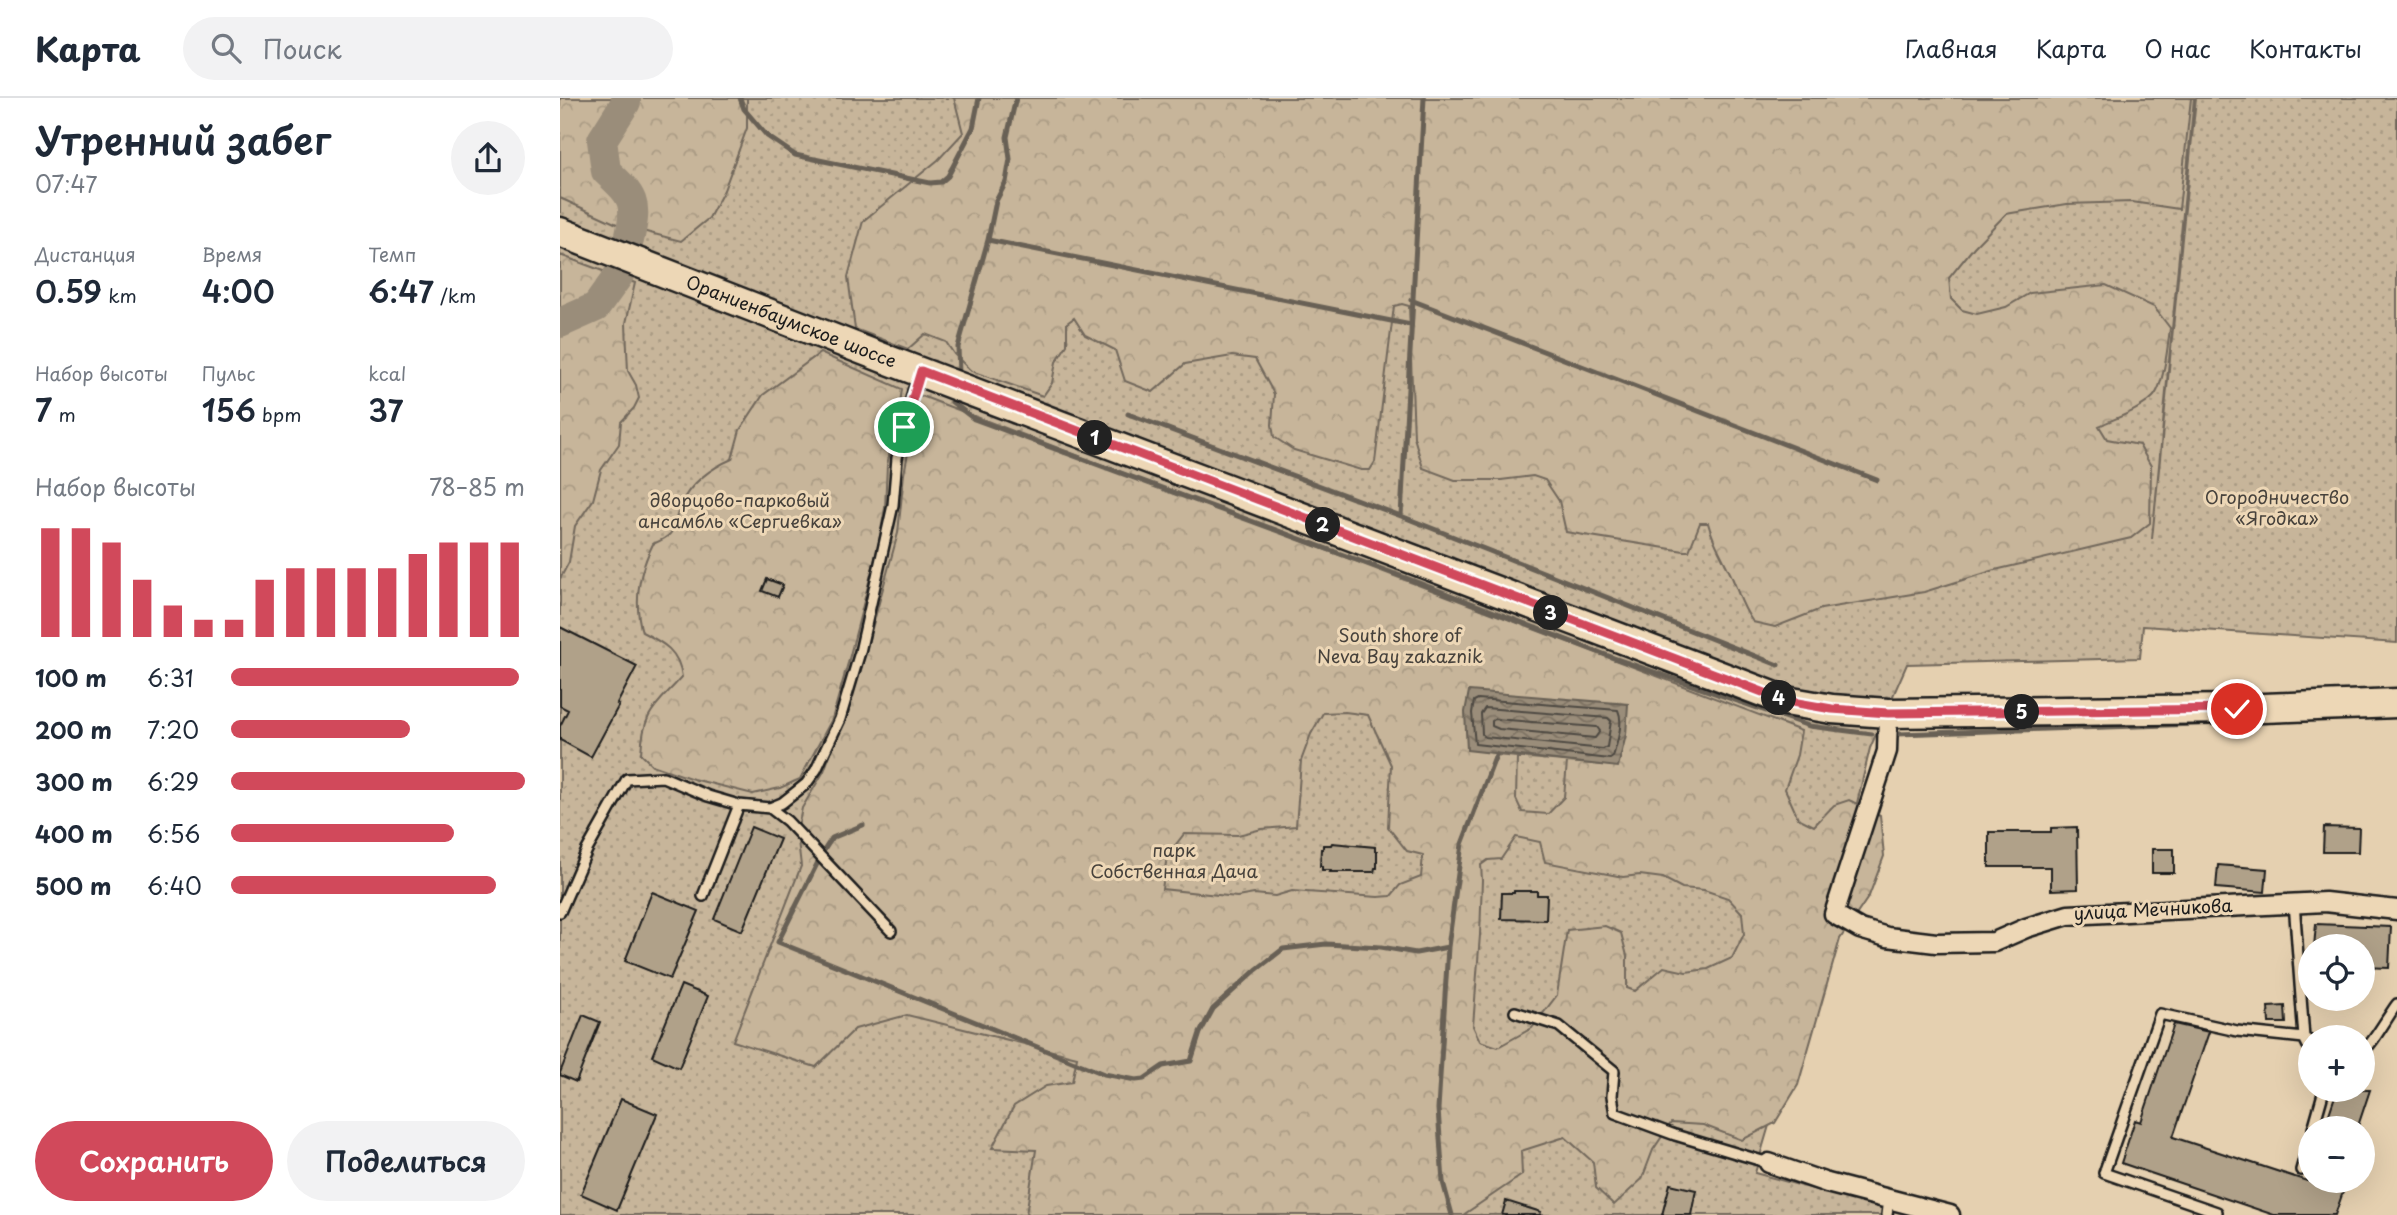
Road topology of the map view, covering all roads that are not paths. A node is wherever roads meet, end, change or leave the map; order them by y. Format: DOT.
graph roads {
  1 [pos="560,232"];
  2 [pos="921,371"];
  3 [pos="2397,703"];
  4 [pos="1888,713"];
  5 [pos="739,805"];
  6 [pos="770,808"];
  7 [pos="703,896"];
  8 [pos="2294,902"];
  9 [pos="2397,910"];
  10 [pos="560,912"];
  11 [pos="891,931"];
  12 [pos="2397,1004"];
  13 [pos="1515,1012"];
  14 [pos="2306,1025"];
  15 [pos="2375,1036"];
  16 [pos="2298,1039"];
  17 [pos="1769,1163"];
  18 [pos="1888,1207"];
  19 [pos="2220,1214"];
  20 [pos="1950,1215"];
  1 -- 2 [label="main road, Ораниенбаумское шоссе"];
  2 -- 4 [label="main road, Ораниенбаумское шоссе"];
  2 -- 6 [label="lane"];
  3 -- 4 [label="main road, Ораниенбаумское шоссе"];
  4 -- 8 [label="street, улица Мечникова"];
  5 -- 6 [label="lane"];
  5 -- 7 [label="lane"];
  5 -- 10 [label="lane"];
  6 -- 11 [label="lane"];
  8 -- 9 [label="street, улица Мечникова"];
  8 -- 14 [label="lane"];
  12 -- 15 [label="lane"];
  13 -- 17 [label="lane"];
  16 -- 19 [label="lane"];
  17 -- 18 [label="street"];
  18 -- 20 [label="street"];
}
